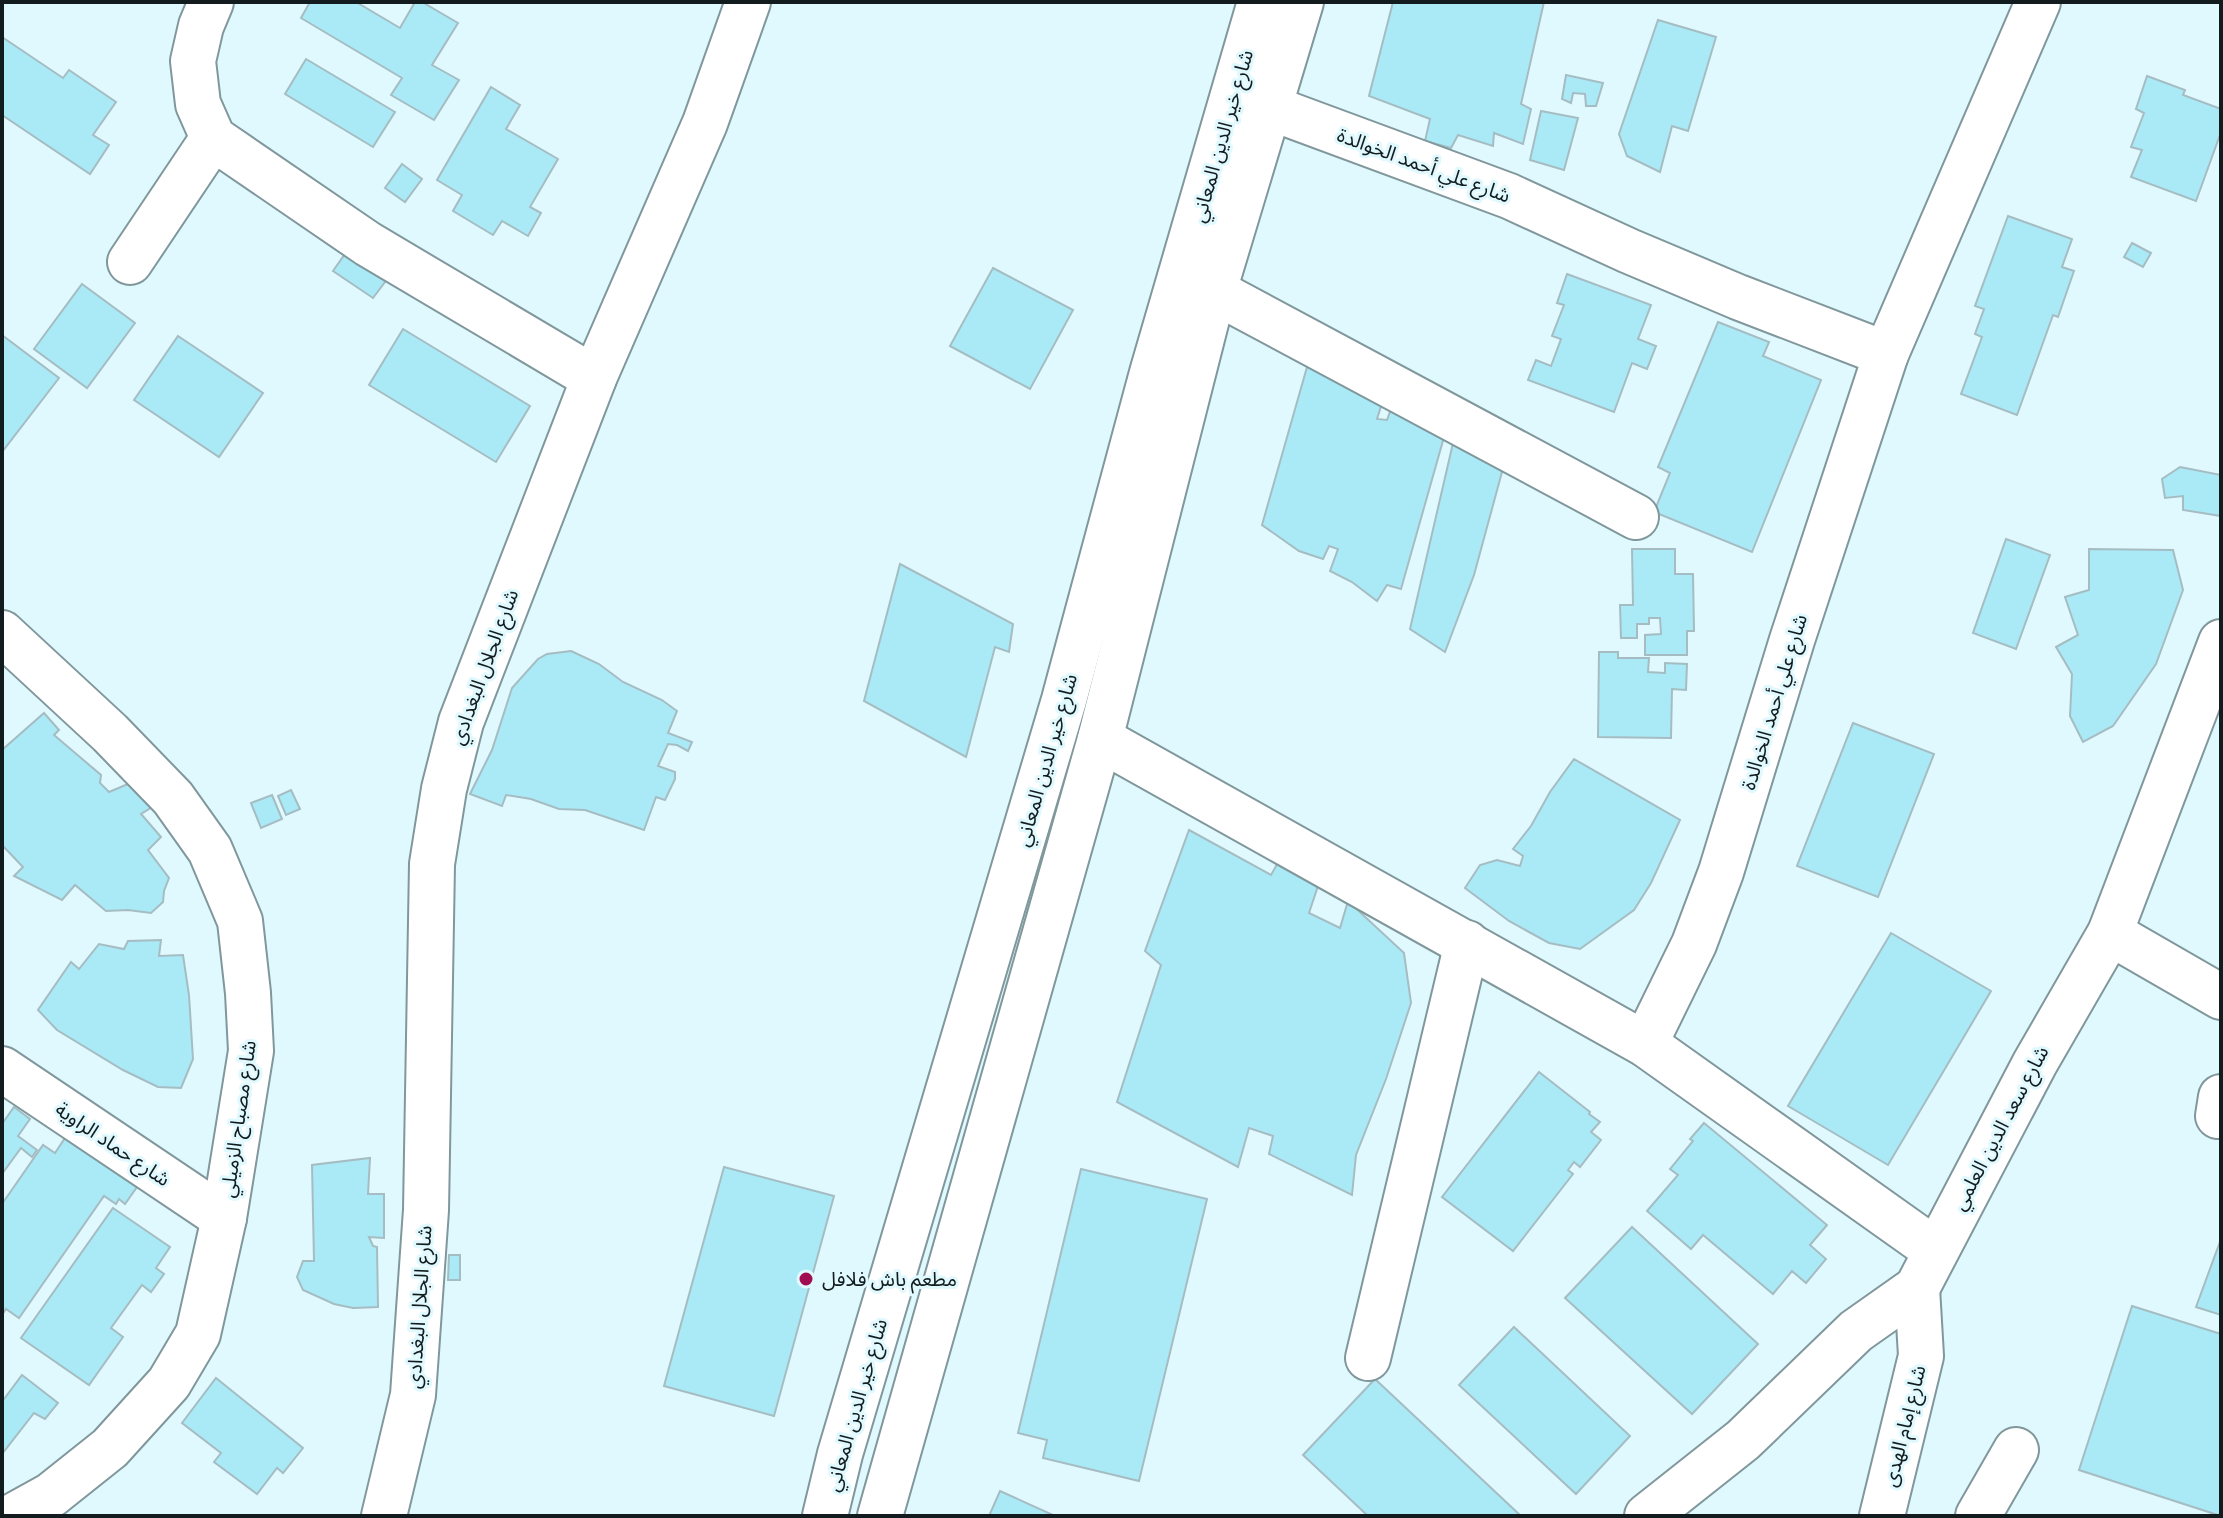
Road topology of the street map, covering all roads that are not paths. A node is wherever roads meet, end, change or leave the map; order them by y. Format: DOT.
graph roads {
  1 [pos="211,2"];
  2 [pos="748,2"];
  3 [pos="1260,2"];
  4 [pos="1301,2"];
  5 [pos="2038,2"];
  6 [pos="1271,108"];
  7 [pos="213,138"];
  8 [pos="130,262"];
  9 [pos="1214,291"];
  10 [pos="1886,354"];
  11 [pos="594,378"];
  12 [pos="1636,517"];
  13 [pos="2,633"];
  14 [pos="2221,642"];
  15 [pos="1100,739"];
  16 [pos="2110,933"];
  17 [pos="1467,943"];
  18 [pos="2221,997"];
  19 [pos="1645,1044"];
  20 [pos="2,1069"];
  21 [pos="224,1218"];
  22 [pos="1926,1269"];
  23 [pos="1368,1358"];
  24 [pos="2016,1450"];
  25 [pos="13,1516"];
  26 [pos="384,1516"];
  27 [pos="825,1516"];
  28 [pos="880,1516"];
  29 [pos="1647,1516"];
  30 [pos="1882,1516"];
  31 [pos="1978,1516"];
  1 -- 7 [label="street"];
  2 -- 11 [label="street, شارع الجلال البغدادي"];
  3 -- 27 [label="street, شارع خير الدين المعاني"];
  4 -- 6 [label="street, شارع خير الدين المعاني"];
  5 -- 10 [label="street, شارع علي أحمد الخوالدة"];
  6 -- 9 [label="street, شارع خير الدين المعاني"];
  6 -- 10 [label="street, شارع علي أحمد الخوالدة"];
  7 -- 8 [label="street"];
  7 -- 11 [label="street"];
  9 -- 12 [label="street"];
  9 -- 15 [label="street, شارع خير الدين المعاني"];
  10 -- 19 [label="street, شارع علي أحمد الخوالدة"];
  11 -- 26 [label="street, شارع الجلال البغدادي"];
  13 -- 21 [label="street, شارع مصباح الزميلي"];
  14 -- 16 [label="street, شارع سعد الدين العلمي"];
  15 -- 17 [label="street"];
  15 -- 28 [label="street, شارع خير الدين المعاني"];
  16 -- 18 [label="street"];
  16 -- 22 [label="street, شارع سعد الدين العلمي"];
  17 -- 19 [label="street"];
  17 -- 23 [label="street"];
  19 -- 22 [label="street"];
  20 -- 21 [label="street, شارع حماد الراوية"];
  21 -- 25 [label="street, شارع مصباح الزميلي"];
  22 -- 29 [label="street, شارع سعد الدين العلمي"];
  22 -- 30 [label="street, شارع إمام الهدى"];
  24 -- 31 [label="street"];
}
